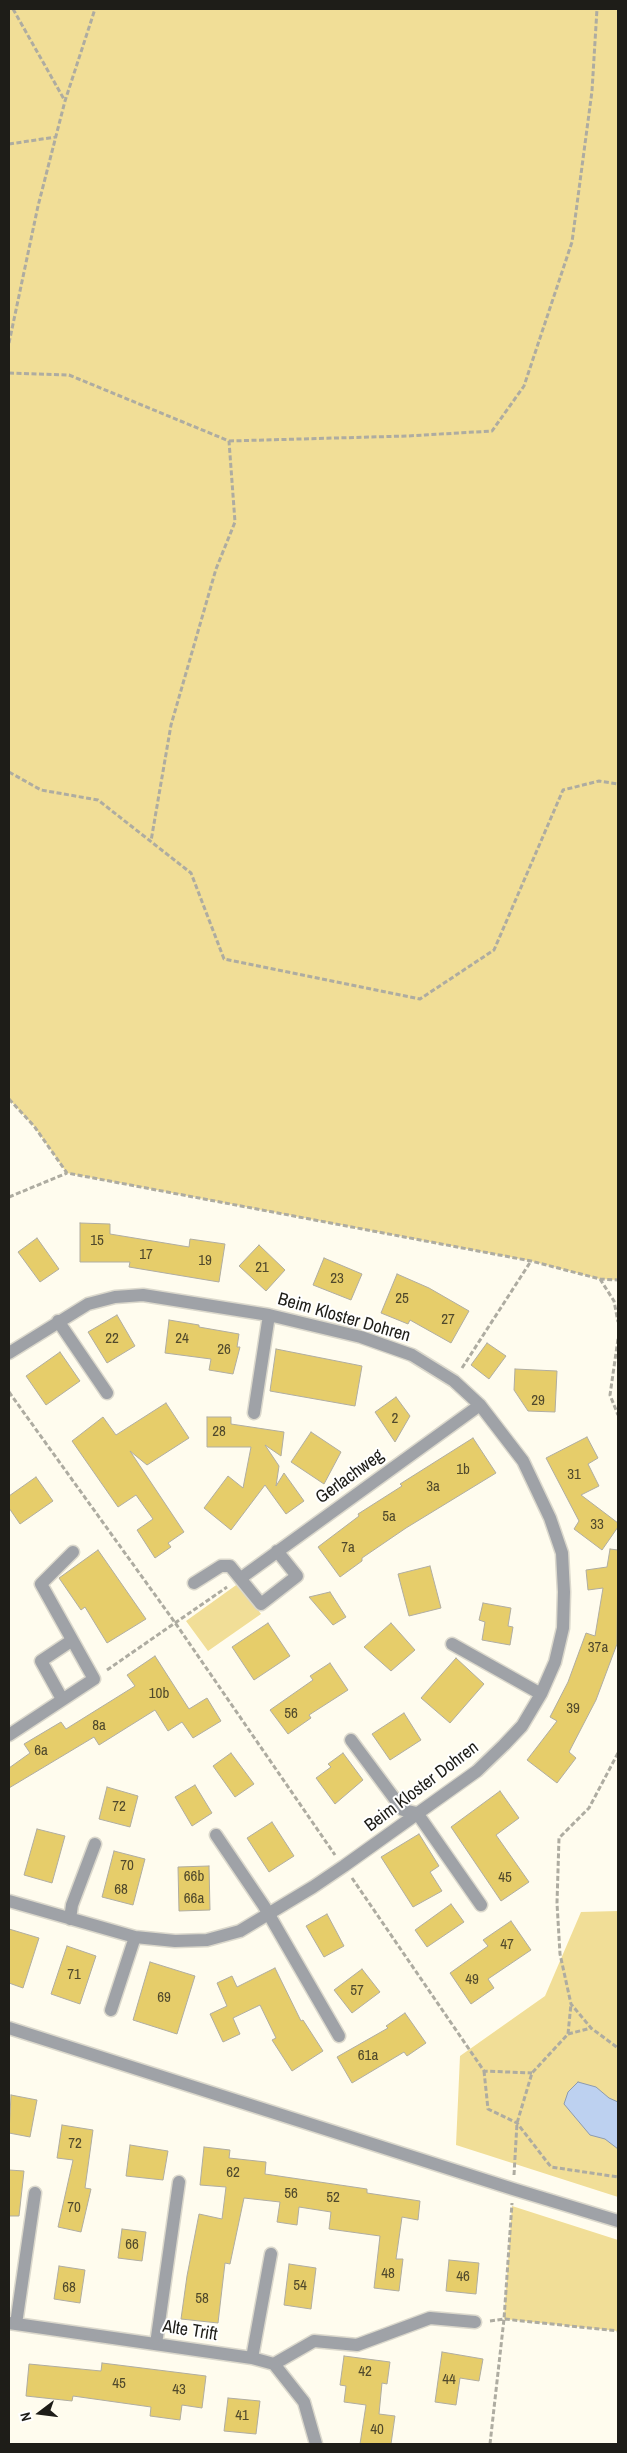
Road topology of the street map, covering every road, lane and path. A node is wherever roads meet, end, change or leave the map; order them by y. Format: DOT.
graph roads {
  1 [pos="13,9"];
  2 [pos="95,9"];
  3 [pos="596,9"];
  4 [pos="65,102"];
  5 [pos="56,137"];
  6 [pos="9,144"];
  7 [pos="9,343"];
  8 [pos="9,373"];
  9 [pos="228,441"];
  10 [pos="9,772"];
  11 [pos="618,784"];
  12 [pos="151,841"];
  13 [pos="9,1099"];
  14 [pos="67,1173"];
  15 [pos="9,1197"];
  16 [pos="531,1261"];
  17 [pos="600,1279"];
  18 [pos="618,1280"];
  19 [pos="269,1315"];
  20 [pos="58,1321"];
  21 [pos="618,1322"];
  22 [pos="618,1340"];
  23 [pos="9,1353"];
  24 [pos="454,1381"];
  25 [pos="9,1392"];
  26 [pos="107,1393"];
  27 [pos="480,1405"];
  28 [pos="254,1413"];
  29 [pos="618,1415"];
  30 [pos="277,1551"];
  31 [pos="73,1552"];
  32 [pos="241,1578"];
  33 [pos="194,1583"];
  34 [pos="176,1624"];
  35 [pos="71,1642"];
  36 [pos="452,1644"];
  37 [pos="94,1679"];
  38 [pos="540,1694"];
  39 [pos="62,1699"];
  40 [pos="9,1735"];
  41 [pos="351,1740"];
  42 [pos="618,1753"];
  43 [pos="417,1813"];
  44 [pos="216,1835"];
  45 [pos="95,1844"];
  46 [pos="344,1866"];
  47 [pos="9,1901"];
  48 [pos="480,1905"];
  49 [pos="269,1914"];
  50 [pos="70,1919"];
  51 [pos="135,1937"];
  52 [pos="570,2004"];
  53 [pos="111,2010"];
  54 [pos="9,2028"];
  55 [pos="592,2028"];
  56 [pos="568,2034"];
  57 [pos="339,2036"];
  58 [pos="618,2048"];
  59 [pos="484,2071"];
  60 [pos="532,2073"];
  61 [pos="517,2123"];
  62 [pos="618,2177"];
  63 [pos="179,2182"];
  64 [pos="513,2190"];
  65 [pos="35,2193"];
  66 [pos="618,2221"];
  67 [pos="271,2254"];
  68 [pos="504,2319"];
  69 [pos="475,2322"];
  70 [pos="12,2323"];
  71 [pos="618,2331"];
  72 [pos="156,2344"];
  73 [pos="252,2358"];
  74 [pos="274,2364"];
  75 [pos="316,2444"];
  76 [pos="490,2444"];
  1 -- 4 [label="path"];
  2 -- 4 [label="path"];
  3 -- 9 [label="path"];
  4 -- 5 [label="path"];
  5 -- 6 [label="path"];
  5 -- 7 [label="path"];
  8 -- 9 [label="path"];
  9 -- 12 [label="path"];
  10 -- 12 [label="path"];
  11 -- 12 [label="path"];
  13 -- 14 [label="path"];
  14 -- 15 [label="path"];
  14 -- 16 [label="path"];
  16 -- 17 [label="path"];
  16 -- 24 [label="path"];
  17 -- 18 [label="path"];
  17 -- 21 [label="path"];
  19 -- 20 [label="street, Beim Kloster Dohren"];
  19 -- 24 [label="street, Beim Kloster Dohren"];
  19 -- 28 [label="street"];
  20 -- 23 [label="street, Beim Kloster Dohren"];
  20 -- 26 [label="street"];
  22 -- 29 [label="path"];
  24 -- 27 [label="street, Beim Kloster Dohren"];
  25 -- 34 [label="path"];
  27 -- 30 [label="street, Gerlachweg"];
  27 -- 38 [label="street, Beim Kloster Dohren"];
  30 -- 32 [label="street, Gerlachweg"];
  30 -- 32 [label="street"];
  31 -- 35 [label="street"];
  32 -- 33 [label="street"];
  32 -- 34 [label="path"];
  34 -- 37 [label="path"];
  34 -- 46 [label="path"];
  35 -- 37 [label="street"];
  35 -- 39 [label="street"];
  36 -- 38 [label="street"];
  37 -- 39 [label="street"];
  38 -- 43 [label="street, Beim Kloster Dohren"];
  39 -- 40 [label="street"];
  41 -- 43 [label="street"];
  42 -- 52 [label="path"];
  43 -- 46 [label="street, Beim Kloster Dohren"];
  43 -- 48 [label="street"];
  44 -- 49 [label="street"];
  45 -- 50 [label="street"];
  46 -- 49 [label="street, Beim Kloster Dohren"];
  46 -- 59 [label="path"];
  47 -- 50 [label="street, Beim Kloster Dohren"];
  49 -- 51 [label="street, Beim Kloster Dohren"];
  49 -- 57 [label="street"];
  50 -- 51 [label="street, Beim Kloster Dohren"];
  51 -- 53 [label="street"];
  52 -- 55 [label="path"];
  52 -- 56 [label="path"];
  54 -- 64 [label="street"];
  55 -- 56 [label="path"];
  55 -- 58 [label="path"];
  56 -- 60 [label="path"];
  59 -- 60 [label="path"];
  59 -- 61 [label="path"];
  60 -- 61 [label="path"];
  61 -- 62 [label="path"];
  61 -- 64 [label="path"];
  63 -- 72 [label="street"];
  64 -- 66 [label="street"];
  64 -- 68 [label="path"];
  65 -- 70 [label="street"];
  67 -- 73 [label="street"];
  68 -- 71 [label="path"];
  68 -- 76 [label="path"];
  69 -- 74 [label="street"];
  70 -- 72 [label="street, Alte Trift"];
  72 -- 73 [label="street, Alte Trift"];
  73 -- 74 [label="street, Alte Trift"];
  74 -- 75 [label="street"];
}
